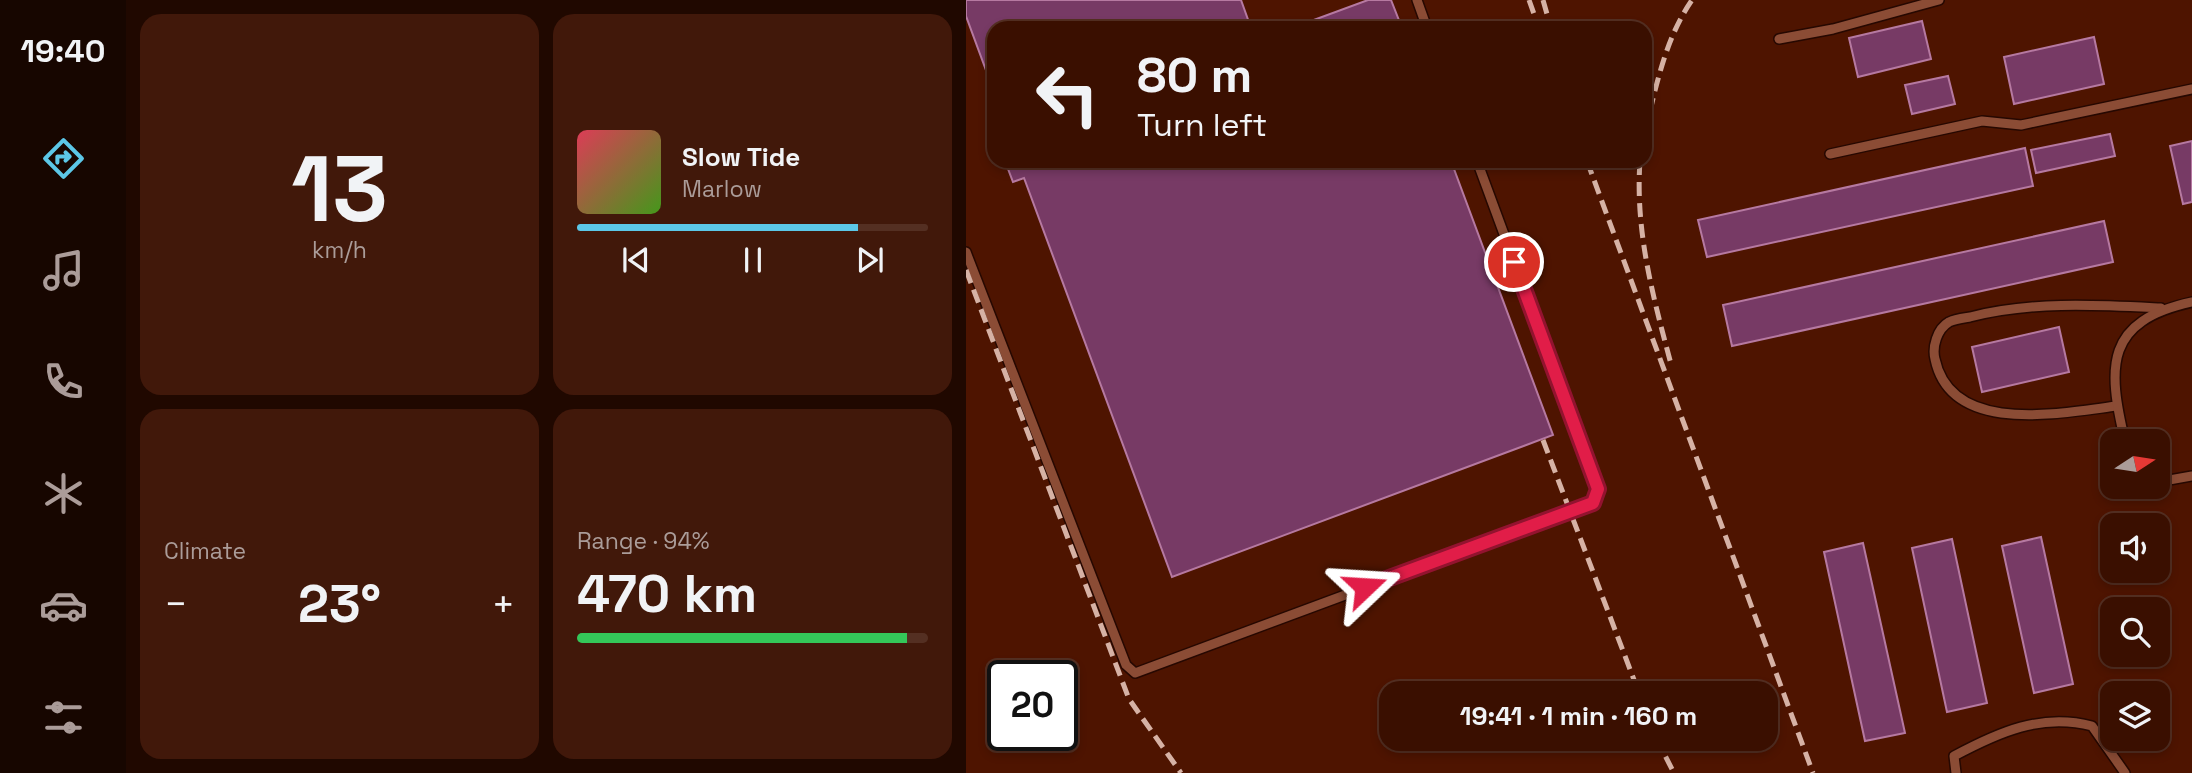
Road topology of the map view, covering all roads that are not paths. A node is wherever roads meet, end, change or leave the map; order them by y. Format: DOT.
graph roads {
  1 [pos="1417,0"];
  2 [pos="1939,0"];
  3 [pos="1424,21"];
  4 [pos="1779,39"];
  5 [pos="2192,89"];
  6 [pos="1830,154"];
  7 [pos="1480,168"];
  8 [pos="966,251"];
  9 [pos="2192,302"];
  10 [pos="2161,309"];
  11 [pos="2117,406"];
  12 [pos="2122,429"];
  13 [pos="2192,476"];
  14 [pos="2170,480"];
  15 [pos="1956,773"];
  16 [pos="2125,773"];
  1 -- 3 [label="lane"];
  2 -- 4 [label="lane"];
  5 -- 6 [label="lane"];
  7 -- 8 [label="lane"];
  9 -- 10 [label="lane"];
  10 -- 11 [label="lane"];
  10 -- 11 [label="lane"];
  11 -- 12 [label="lane"];
  13 -- 14 [label="lane"];
  15 -- 16 [label="lane"];
}
